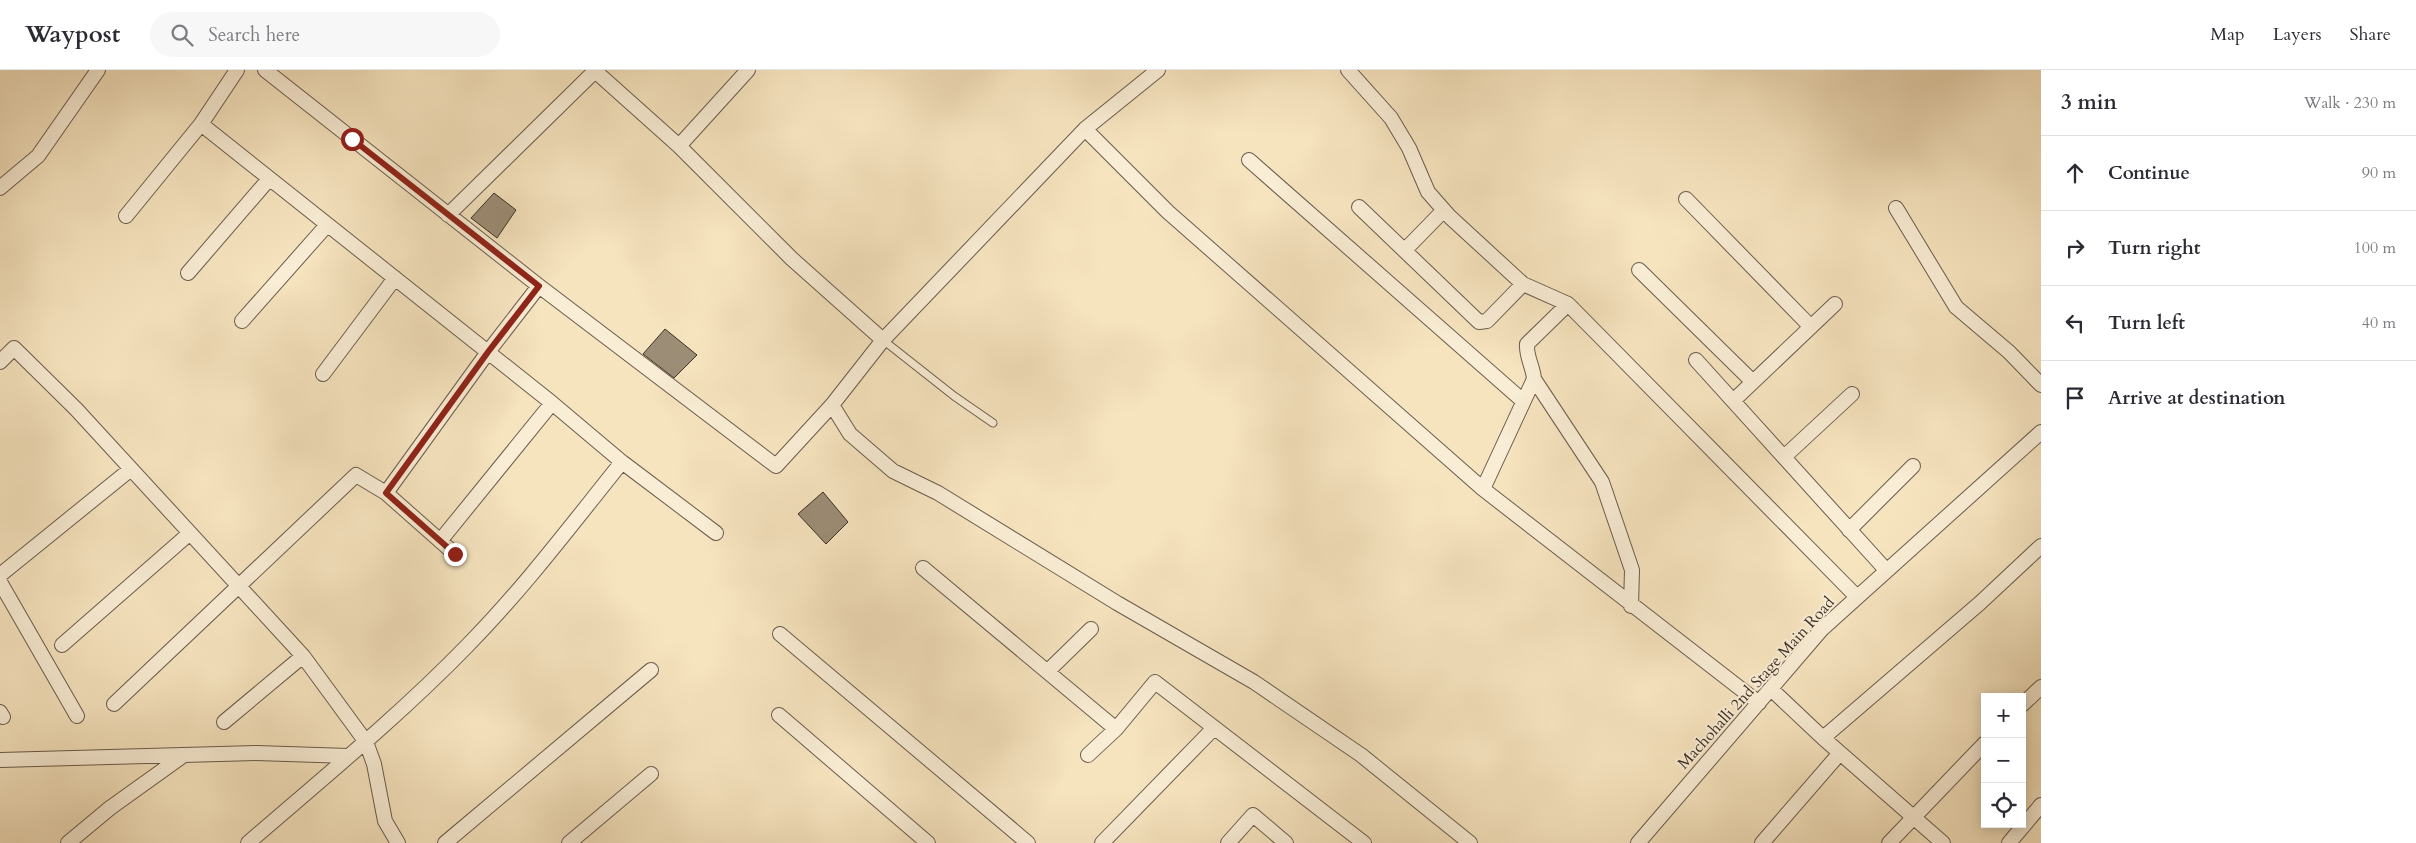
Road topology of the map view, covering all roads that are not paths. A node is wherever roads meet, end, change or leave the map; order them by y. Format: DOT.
graph roads {
  1 [pos="98,70"];
  2 [pos="236,70"];
  3 [pos="265,70"];
  4 [pos="595,70"];
  5 [pos="748,70"];
  6 [pos="1158,70"];
  7 [pos="1348,70"];
  8 [pos="201,124"];
  9 [pos="1085,129"];
  10 [pos="679,146"];
  11 [pos="1249,160"];
  12 [pos="269,178"];
  13 [pos="0,188"];
  14 [pos="1686,200"];
  15 [pos="1359,207"];
  16 [pos="1896,208"];
  17 [pos="1444,210"];
  18 [pos="448,215"];
  19 [pos="126,216"];
  20 [pos="327,225"];
  21 [pos="1405,250"];
  22 [pos="1639,270"];
  23 [pos="188,272"];
  24 [pos="395,278"];
  25 [pos="1523,284"];
  26 [pos="539,286"];
  27 [pos="1568,304"];
  28 [pos="1835,304"];
  29 [pos="242,321"];
  30 [pos="1811,327"];
  31 [pos="883,340"];
  32 [pos="488,352"];
  33 [pos="1696,360"];
  34 [pos="0,362"];
  35 [pos="323,374"];
  36 [pos="1534,379"];
  37 [pos="1753,382"];
  38 [pos="2041,385"];
  39 [pos="1852,394"];
  40 [pos="1733,401"];
  41 [pos="1523,402"];
  42 [pos="552,403"];
  43 [pos="832,405"];
  44 [pos="993,422"];
  45 [pos="2041,432"];
  46 [pos="1784,457"];
  47 [pos="622,462"];
  48 [pos="1913,466"];
  49 [pos="131,469"];
  50 [pos="1482,489"];
  51 [pos="386,493"];
  52 [pos="1849,530"];
  53 [pos="190,533"];
  54 [pos="716,533"];
  55 [pos="440,541"];
  56 [pos="2041,546"];
  57 [pos="455,554"];
  58 [pos="923,568"];
  59 [pos="1886,570"];
  60 [pos="0,574"];
  61 [pos="0,582"];
  62 [pos="238,585"];
  63 [pos="1856,597"];
  64 [pos="1631,606"];
  65 [pos="1091,629"];
  66 [pos="780,634"];
  67 [pos="62,645"];
  68 [pos="303,656"];
  69 [pos="650,670"];
  70 [pos="1048,671"];
  71 [pos="2041,687"];
  72 [pos="1771,689"];
  73 [pos="2026,702"];
  74 [pos="114,704"];
  75 [pos="1759,704"];
  76 [pos="77,716"];
  77 [pos="779,716"];
  78 [pos="224,722"];
  79 [pos="1214,728"];
  80 [pos="1116,729"];
  81 [pos="1823,738"];
  82 [pos="366,742"];
  83 [pos="1981,747"];
  84 [pos="1840,753"];
  85 [pos="184,755"];
  86 [pos="1088,755"];
  87 [pos="349,756"];
  88 [pos="0,760"];
  89 [pos="651,774"];
  90 [pos="2041,805"];
  91 [pos="1912,817"];
  92 [pos="68,843"];
  93 [pos="248,843"];
  94 [pos="398,843"];
  95 [pos="446,843"];
  96 [pos="569,843"];
  97 [pos="928,843"];
  98 [pos="1028,843"];
  99 [pos="1102,843"];
  100 [pos="1228,843"];
  101 [pos="1286,843"];
  102 [pos="1364,843"];
  103 [pos="1470,843"];
  104 [pos="1638,843"];
  105 [pos="1762,843"];
  106 [pos="1889,843"];
  107 [pos="1943,843"];
  108 [pos="2009,843"];
  1 -- 13 [label="street"];
  2 -- 8 [label="street"];
  3 -- 18 [label="street"];
  4 -- 10 [label="street"];
  4 -- 18 [label="street"];
  5 -- 10 [label="street"];
  6 -- 9 [label="street"];
  7 -- 17 [label="street"];
  8 -- 12 [label="street"];
  8 -- 19 [label="street"];
  9 -- 31 [label="street"];
  9 -- 50 [label="street"];
  10 -- 31 [label="street"];
  11 -- 41 [label="street"];
  12 -- 20 [label="street"];
  12 -- 23 [label="street"];
  14 -- 30 [label="street"];
  15 -- 21 [label="street"];
  16 -- 38 [label="street"];
  17 -- 21 [label="street"];
  17 -- 25 [label="street"];
  18 -- 26 [label="street"];
  20 -- 24 [label="street"];
  20 -- 29 [label="street"];
  21 -- 25 [label="street"];
  22 -- 37 [label="street"];
  24 -- 32 [label="street"];
  24 -- 35 [label="street"];
  25 -- 27 [label="street"];
  26 -- 32 [label="street"];
  26 -- 43 [label="street"];
  27 -- 36 [label="street"];
  27 -- 63 [label="street"];
  28 -- 30 [label="street"];
  30 -- 37 [label="street"];
  31 -- 43 [label="street"];
  31 -- 44 [label="lane"];
  32 -- 42 [label="street"];
  32 -- 51 [label="street"];
  33 -- 40 [label="street"];
  34 -- 49 [label="street"];
  36 -- 41 [label="street"];
  36 -- 64 [label="street"];
  37 -- 40 [label="street"];
  39 -- 46 [label="street"];
  40 -- 46 [label="street"];
  41 -- 50 [label="street"];
  42 -- 47 [label="street"];
  42 -- 55 [label="street"];
  43 -- 103 [label="street"];
  45 -- 59 [label="street, Machohalli 2nd Stage Main Road"];
  46 -- 52 [label="street"];
  47 -- 54 [label="street"];
  47 -- 82 [label="street"];
  48 -- 52 [label="street"];
  49 -- 53 [label="street"];
  49 -- 60 [label="street"];
  50 -- 64 [label="street"];
  51 -- 55 [label="street"];
  51 -- 62 [label="street"];
  52 -- 59 [label="street"];
  53 -- 62 [label="street"];
  53 -- 67 [label="street"];
  55 -- 57 [label="street"];
  56 -- 81 [label="street"];
  58 -- 70 [label="street"];
  59 -- 63 [label="street, Machohalli 2nd Stage Main Road"];
  61 -- 76 [label="street"];
  62 -- 68 [label="street"];
  62 -- 74 [label="street"];
  63 -- 72 [label="street, Machohalli 2nd Stage Main Road"];
  64 -- 75 [label="street"];
  65 -- 70 [label="street"];
  66 -- 98 [label="street"];
  68 -- 78 [label="street"];
  68 -- 82 [label="street"];
  69 -- 95 [label="street"];
  70 -- 80 [label="street"];
  71 -- 73 [label="street"];
  72 -- 75 [label="street, Machohalli 2nd Stage Main Road"];
  72 -- 81 [label="street"];
  75 -- 104 [label="street, Machohalli 2nd Stage Main Road"];
  77 -- 97 [label="street"];
  79 -- 80 [label="street"];
  79 -- 99 [label="street"];
  79 -- 102 [label="street"];
  80 -- 86 [label="street"];
  81 -- 84 [label="street"];
  82 -- 87 [label="street"];
  82 -- 94 [label="street"];
  83 -- 91 [label="street"];
  84 -- 91 [label="street"];
  84 -- 105 [label="street"];
  85 -- 87 [label="street"];
  85 -- 88 [label="street"];
  85 -- 92 [label="street"];
  87 -- 93 [label="street"];
  89 -- 96 [label="street"];
  90 -- 108 [label="street"];
  91 -- 106 [label="street"];
  91 -- 107 [label="street"];
  100 -- 101 [label="street"];
}
